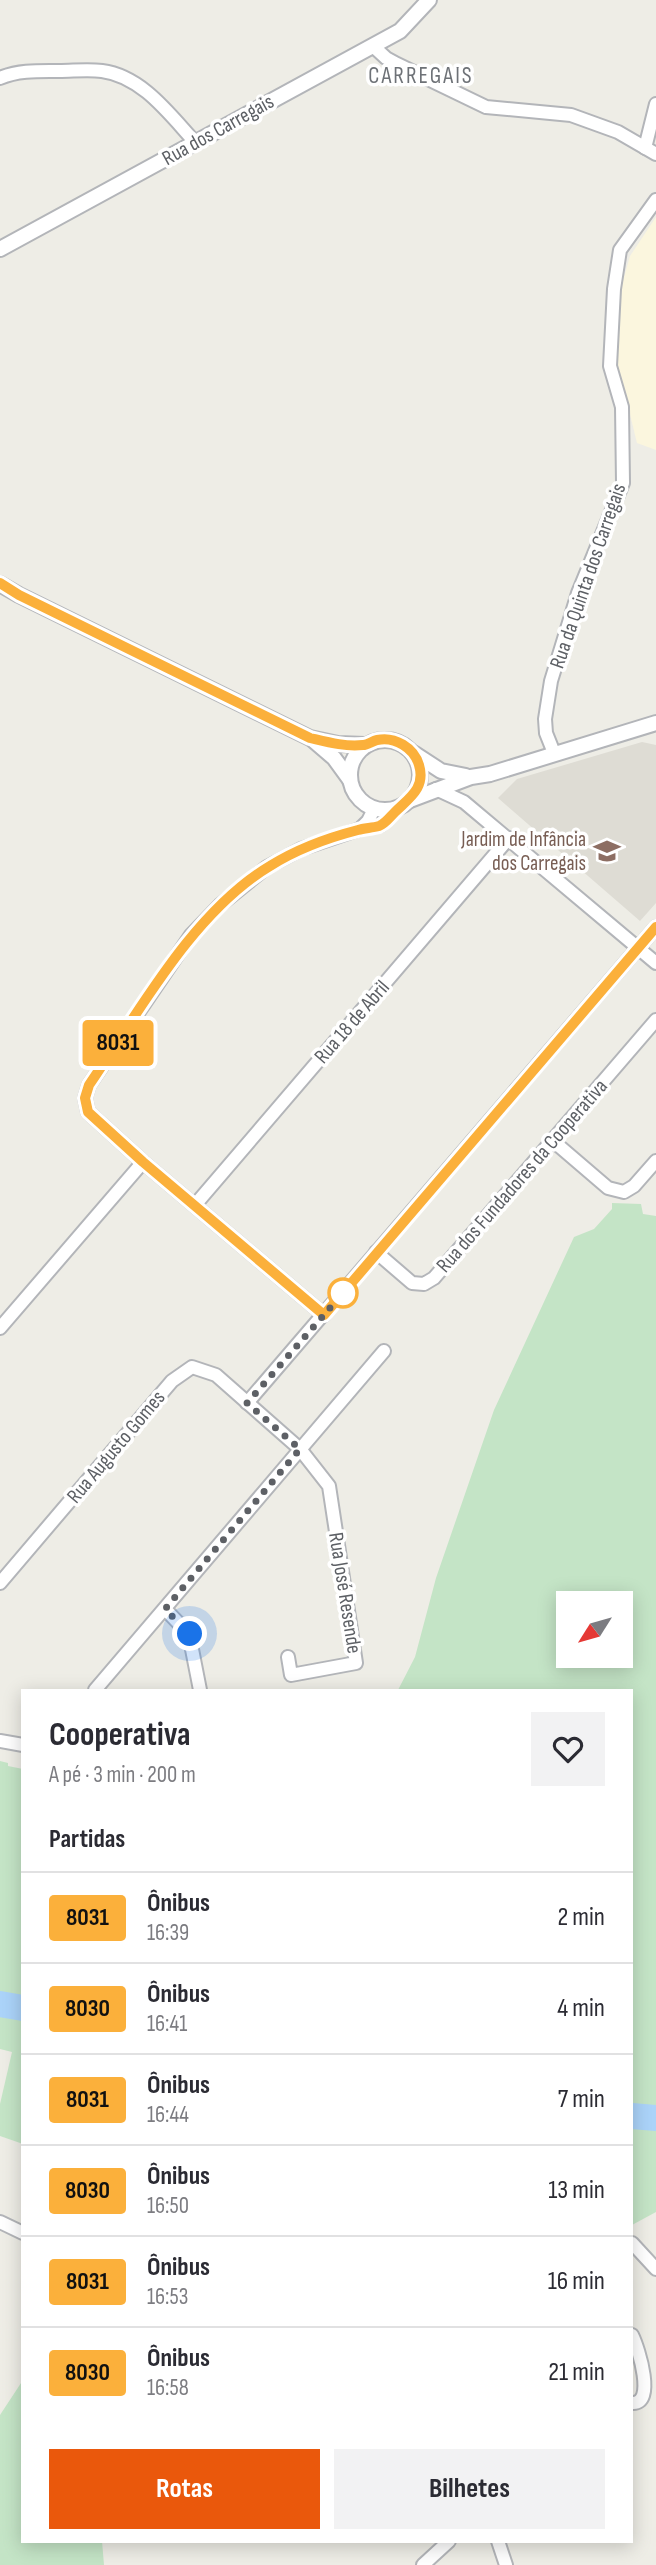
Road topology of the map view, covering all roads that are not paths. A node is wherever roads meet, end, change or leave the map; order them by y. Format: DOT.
graph roads {
  1 [pos="429,0"];
  2 [pos="373,46"];
  3 [pos="0,78"];
  4 [pos="656,104"];
  5 [pos="195,142"];
  6 [pos="651,151"];
  7 [pos="656,200"];
  8 [pos="0,249"];
  9 [pos="0,583"];
  10 [pos="656,723"];
  11 [pos="310,738"];
  12 [pos="365,745"];
  13 [pos="413,752"];
  14 [pos="554,753"];
  15 [pos="471,777"];
  16 [pos="350,780"];
  17 [pos="436,789"];
  18 [pos="405,804"];
  19 [pos="374,808"];
  20 [pos="360,829"];
  21 [pos="509,838"];
  22 [pos="656,927"];
  23 [pos="638,948"];
  24 [pos="656,963"];
  25 [pos="656,1020"];
  26 [pos="552,1140"];
  27 [pos="656,1161"];
  28 [pos="143,1162"];
  29 [pos="195,1205"];
  30 [pos="376,1252"];
  31 [pos="324,1315"];
  32 [pos="0,1328"];
  33 [pos="384,1351"];
  34 [pos="247,1403"];
  35 [pos="300,1449"];
  36 [pos="0,1583"];
  37 [pos="165,1609"];
  38 [pos="288,1657"];
  39 [pos="95,1689"];
  40 [pos="200,1689"];
  41 [pos="0,1741"];
  42 [pos="21,1745"];
  43 [pos="0,2221"];
  44 [pos="21,2232"];
  45 [pos="633,2244"];
  46 [pos="656,2270"];
  47 [pos="633,2337"];
  48 [pos="633,2403"];
  49 [pos="447,2543"];
  50 [pos="499,2543"];
  51 [pos="423,2565"];
  52 [pos="506,2565"];
  1 -- 2 [label="street, Rua dos Carregais"];
  2 -- 5 [label="street, Rua dos Carregais"];
  2 -- 6 [label="street"];
  3 -- 5 [label="street"];
  4 -- 6 [label="street"];
  5 -- 8 [label="street, Rua dos Carregais"];
  7 -- 14 [label="street, Rua da Quinta dos Carregais"];
  9 -- 11 [label="street"];
  10 -- 14 [label="street"];
  11 -- 12 [label="street"];
  11 -- 16 [label="street"];
  12 -- 13 [label="street"];
  12 -- 16 [label="street"];
  13 -- 15 [label="street"];
  13 -- 18 [label="street"];
  14 -- 15 [label="street"];
  15 -- 17 [label="street"];
  16 -- 19 [label="street"];
  17 -- 18 [label="street"];
  17 -- 21 [label="street"];
  18 -- 19 [label="street"];
  18 -- 20 [label="street"];
  19 -- 20 [label="street"];
  20 -- 28 [label="street"];
  21 -- 23 [label="street"];
  21 -- 29 [label="street, Rua 18 de Abril"];
  22 -- 23 [label="street"];
  23 -- 24 [label="street"];
  23 -- 30 [label="street"];
  25 -- 26 [label="street, Rua dos Fundadores da Cooperativa"];
  26 -- 27 [label="street"];
  26 -- 30 [label="street, Rua dos Fundadores da Cooperativa"];
  28 -- 29 [label="street"];
  28 -- 32 [label="street"];
  29 -- 31 [label="street"];
  30 -- 31 [label="street"];
  31 -- 34 [label="street"];
  33 -- 35 [label="street"];
  34 -- 35 [label="street"];
  34 -- 36 [label="street, Rua Augusto Gomes"];
  35 -- 37 [label="street"];
  35 -- 38 [label="street, Rua José Resende"];
  37 -- 39 [label="street"];
  37 -- 40 [label="street"];
  41 -- 42 [label="street"];
  43 -- 44 [label="street"];
  45 -- 46 [label="street"];
  47 -- 48 [label="street"];
  49 -- 51 [label="street"];
  50 -- 52 [label="street"];
}
